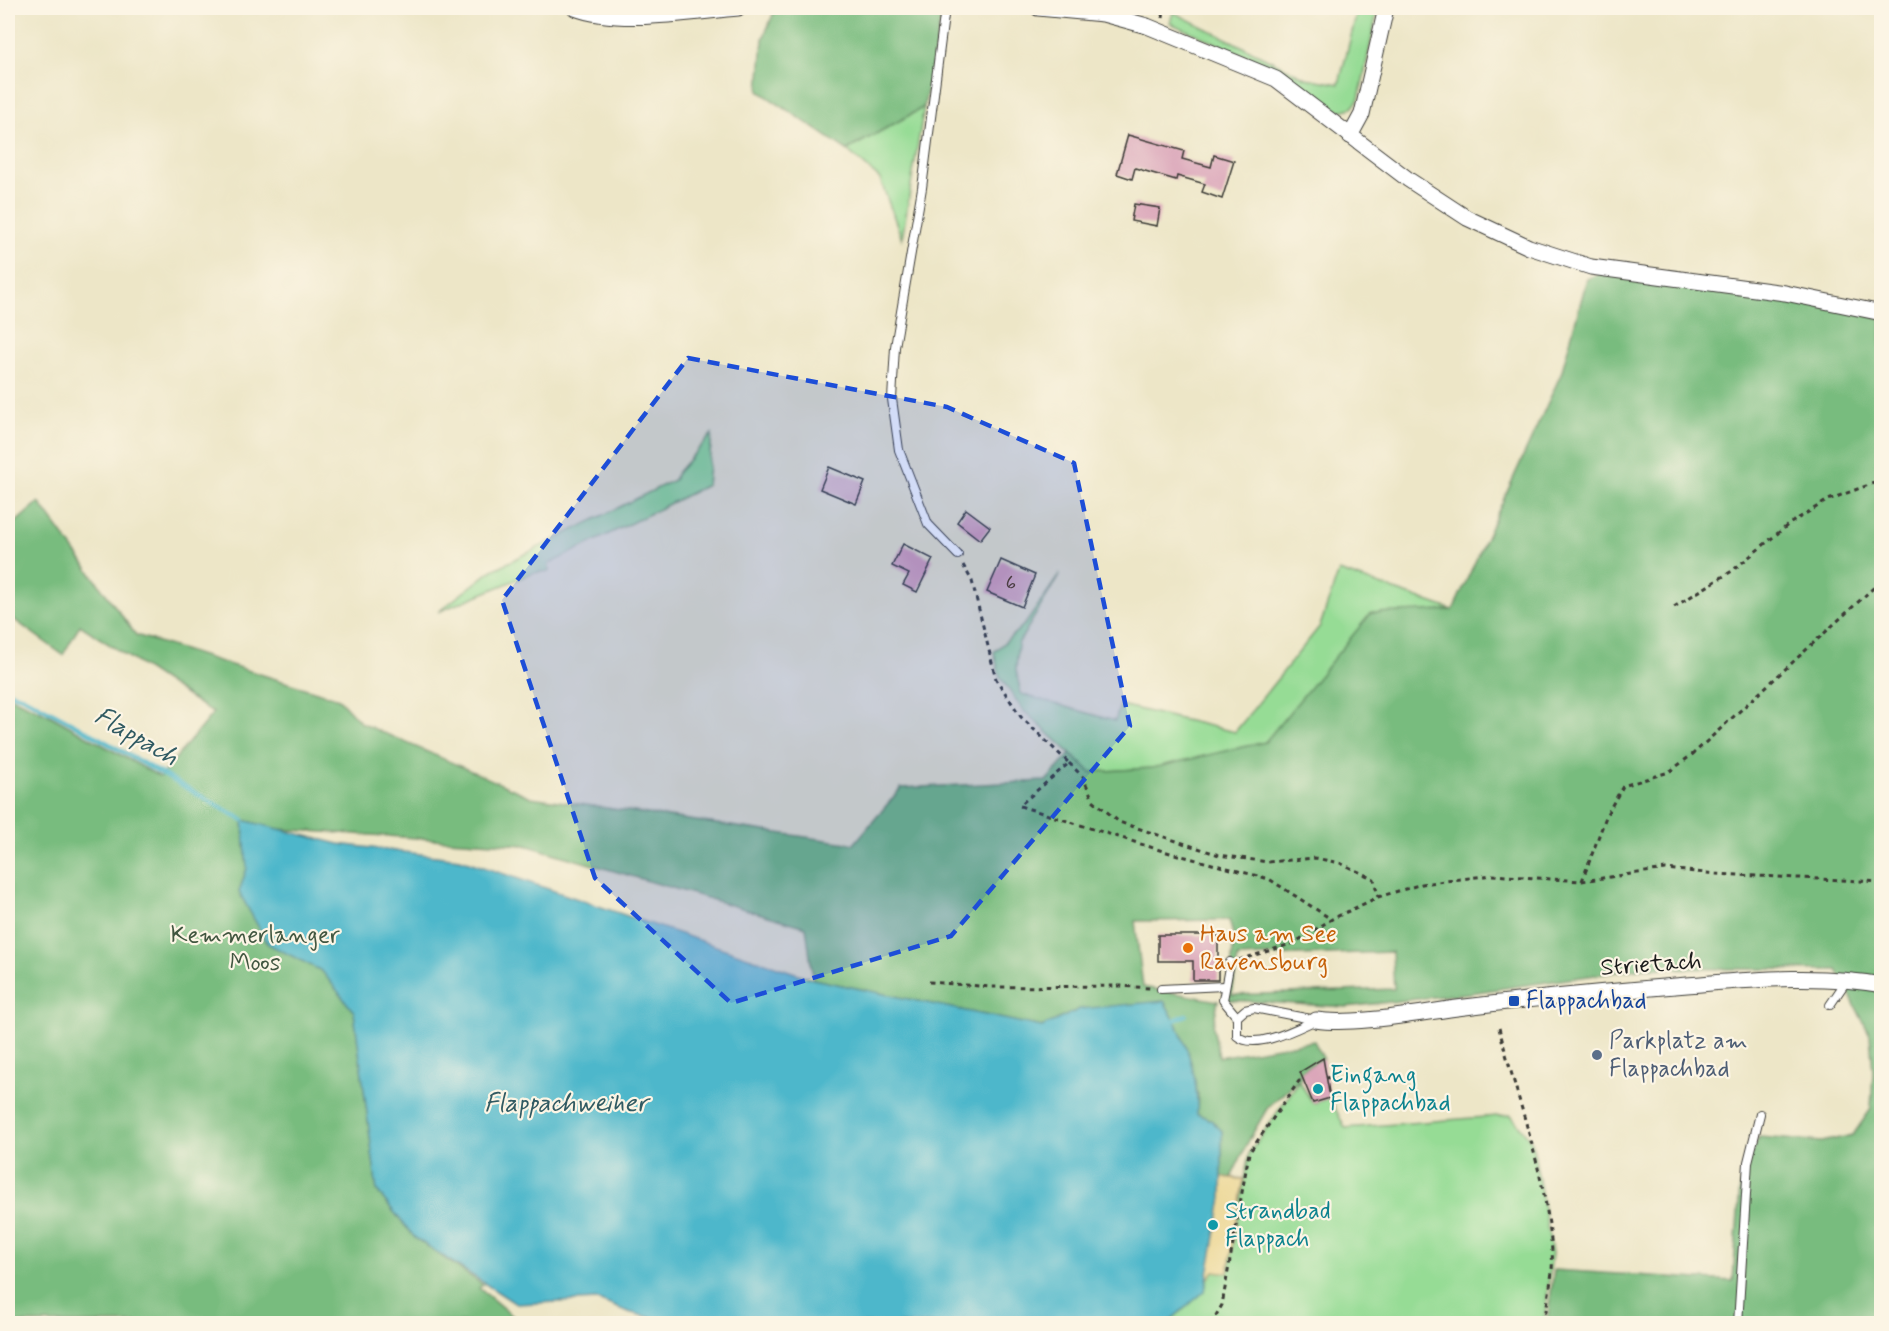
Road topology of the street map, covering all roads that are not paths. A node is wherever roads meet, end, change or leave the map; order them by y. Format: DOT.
graph roads {
  1 [pos="575,8"];
  2 [pos="738,8"];
  3 [pos="945,8"];
  4 [pos="1038,8"];
  5 [pos="1386,8"];
  6 [pos="590,10"];
  7 [pos="1350,136"];
  8 [pos="1881,313"];
  9 [pos="958,555"];
  10 [pos="1230,963"];
  11 [pos="1848,979"];
  12 [pos="1881,985"];
  13 [pos="1224,986"];
  14 [pos="1161,989"];
  15 [pos="1830,1005"];
  16 [pos="1237,1017"];
  17 [pos="1316,1020"];
  18 [pos="1760,1114"];
  19 [pos="1738,1323"];
  1 -- 6 [label="street"];
  2 -- 6 [label="street"];
  3 -- 9 [label="lane"];
  4 -- 7 [label="street"];
  5 -- 7 [label="street"];
  7 -- 8 [label="street"];
  10 -- 13 [label="lane"];
  11 -- 12 [label="street, Strietach"];
  11 -- 15 [label="lane"];
  11 -- 17 [label="street, Strietach"];
  13 -- 14 [label="lane"];
  13 -- 16 [label="lane"];
  16 -- 17 [label="lane, Strietach"];
  16 -- 17 [label="lane, Strietach"];
  18 -- 19 [label="lane"];
}
